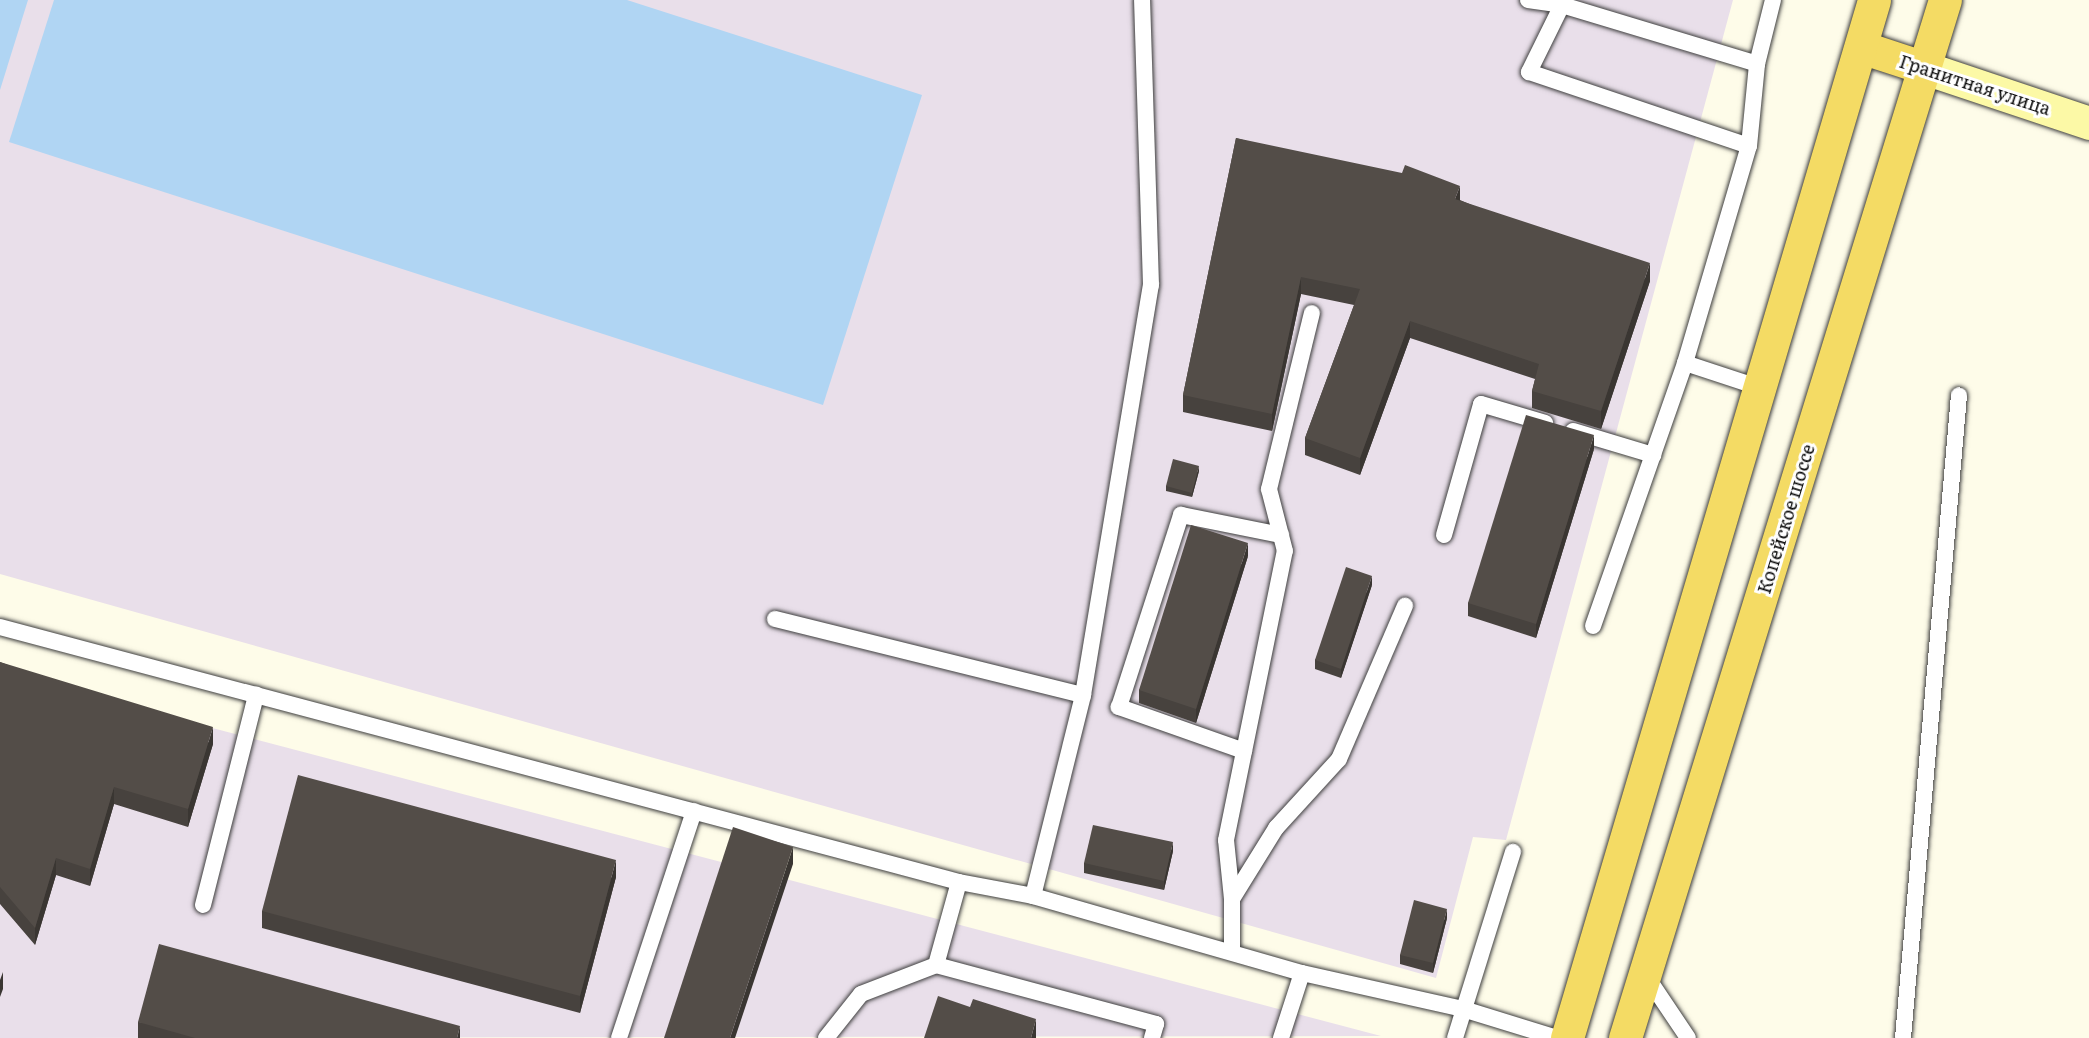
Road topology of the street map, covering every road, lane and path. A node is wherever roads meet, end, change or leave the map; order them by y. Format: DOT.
graph roads {
  1 [pos="1142,0"];
  2 [pos="1528,0"];
  3 [pos="1773,0"];
  4 [pos="1874,0"];
  5 [pos="1945,0"];
  6 [pos="1562,5"];
  7 [pos="1861,47"];
  8 [pos="1757,64"];
  9 [pos="1925,68"];
  10 [pos="2089,123"];
  11 [pos="1749,146"];
  12 [pos="1312,313"];
  13 [pos="1685,363"];
  14 [pos="1761,388"];
  15 [pos="1959,396"];
  16 [pos="1653,455"];
  17 [pos="1281,535"];
  18 [pos="1443,535"];
  19 [pos="1405,606"];
  20 [pos="775,619"];
  21 [pos="1593,626"];
  22 [pos="0,627"];
  23 [pos="256,694"];
  24 [pos="1083,695"];
  25 [pos="1244,751"];
  26 [pos="694,811"];
  27 [pos="1513,852"];
  28 [pos="959,882"];
  29 [pos="1033,896"];
  30 [pos="1232,899"];
  31 [pos="202,905"];
  32 [pos="1232,951"];
  33 [pos="936,965"];
  34 [pos="1302,973"];
  35 [pos="1645,974"];
  36 [pos="1463,1009"];
  37 [pos="619,1038"];
  38 [pos="826,1038"];
  39 [pos="1152,1038"];
  40 [pos="1281,1038"];
  41 [pos="1455,1038"];
  42 [pos="1557,1038"];
  43 [pos="1567,1038"];
  44 [pos="1625,1038"];
  45 [pos="1688,1038"];
  46 [pos="1903,1038"];
  1 -- 24 [label="lane"];
  2 -- 6 [label="lane"];
  3 -- 8 [label="lane"];
  4 -- 7 [label="main road"];
  5 -- 9 [label="main road, Копейское шоссе"];
  6 -- 8 [label="lane"];
  6 -- 11 [label="lane"];
  7 -- 9 [label="main road, Гранитная улица"];
  7 -- 14 [label="main road"];
  8 -- 11 [label="lane"];
  9 -- 10 [label="street, Гранитная улица"];
  9 -- 35 [label="main road, Копейское шоссе"];
  11 -- 13 [label="lane"];
  12 -- 17 [label="lane"];
  13 -- 14 [label="lane"];
  13 -- 16 [label="lane"];
  14 -- 43 [label="main road"];
  15 -- 46 [label="lane"];
  16 -- 18 [label="lane"];
  16 -- 21 [label="lane"];
  17 -- 25 [label="lane"];
  17 -- 25 [label="lane"];
  19 -- 30 [label="lane"];
  20 -- 24 [label="lane"];
  22 -- 23 [label="lane"];
  23 -- 26 [label="lane"];
  23 -- 31 [label="lane"];
  24 -- 29 [label="lane"];
  25 -- 30 [label="lane"];
  26 -- 28 [label="lane"];
  26 -- 37 [label="lane"];
  27 -- 36 [label="lane"];
  28 -- 29 [label="lane"];
  28 -- 33 [label="lane"];
  29 -- 32 [label="lane"];
  30 -- 32 [label="lane"];
  32 -- 34 [label="lane"];
  33 -- 38 [label="lane"];
  33 -- 39 [label="lane"];
  34 -- 36 [label="lane"];
  34 -- 40 [label="lane"];
  35 -- 44 [label="main road, Копейское шоссе"];
  35 -- 45 [label="lane"];
  36 -- 41 [label="lane"];
  36 -- 42 [label="lane"];
}
